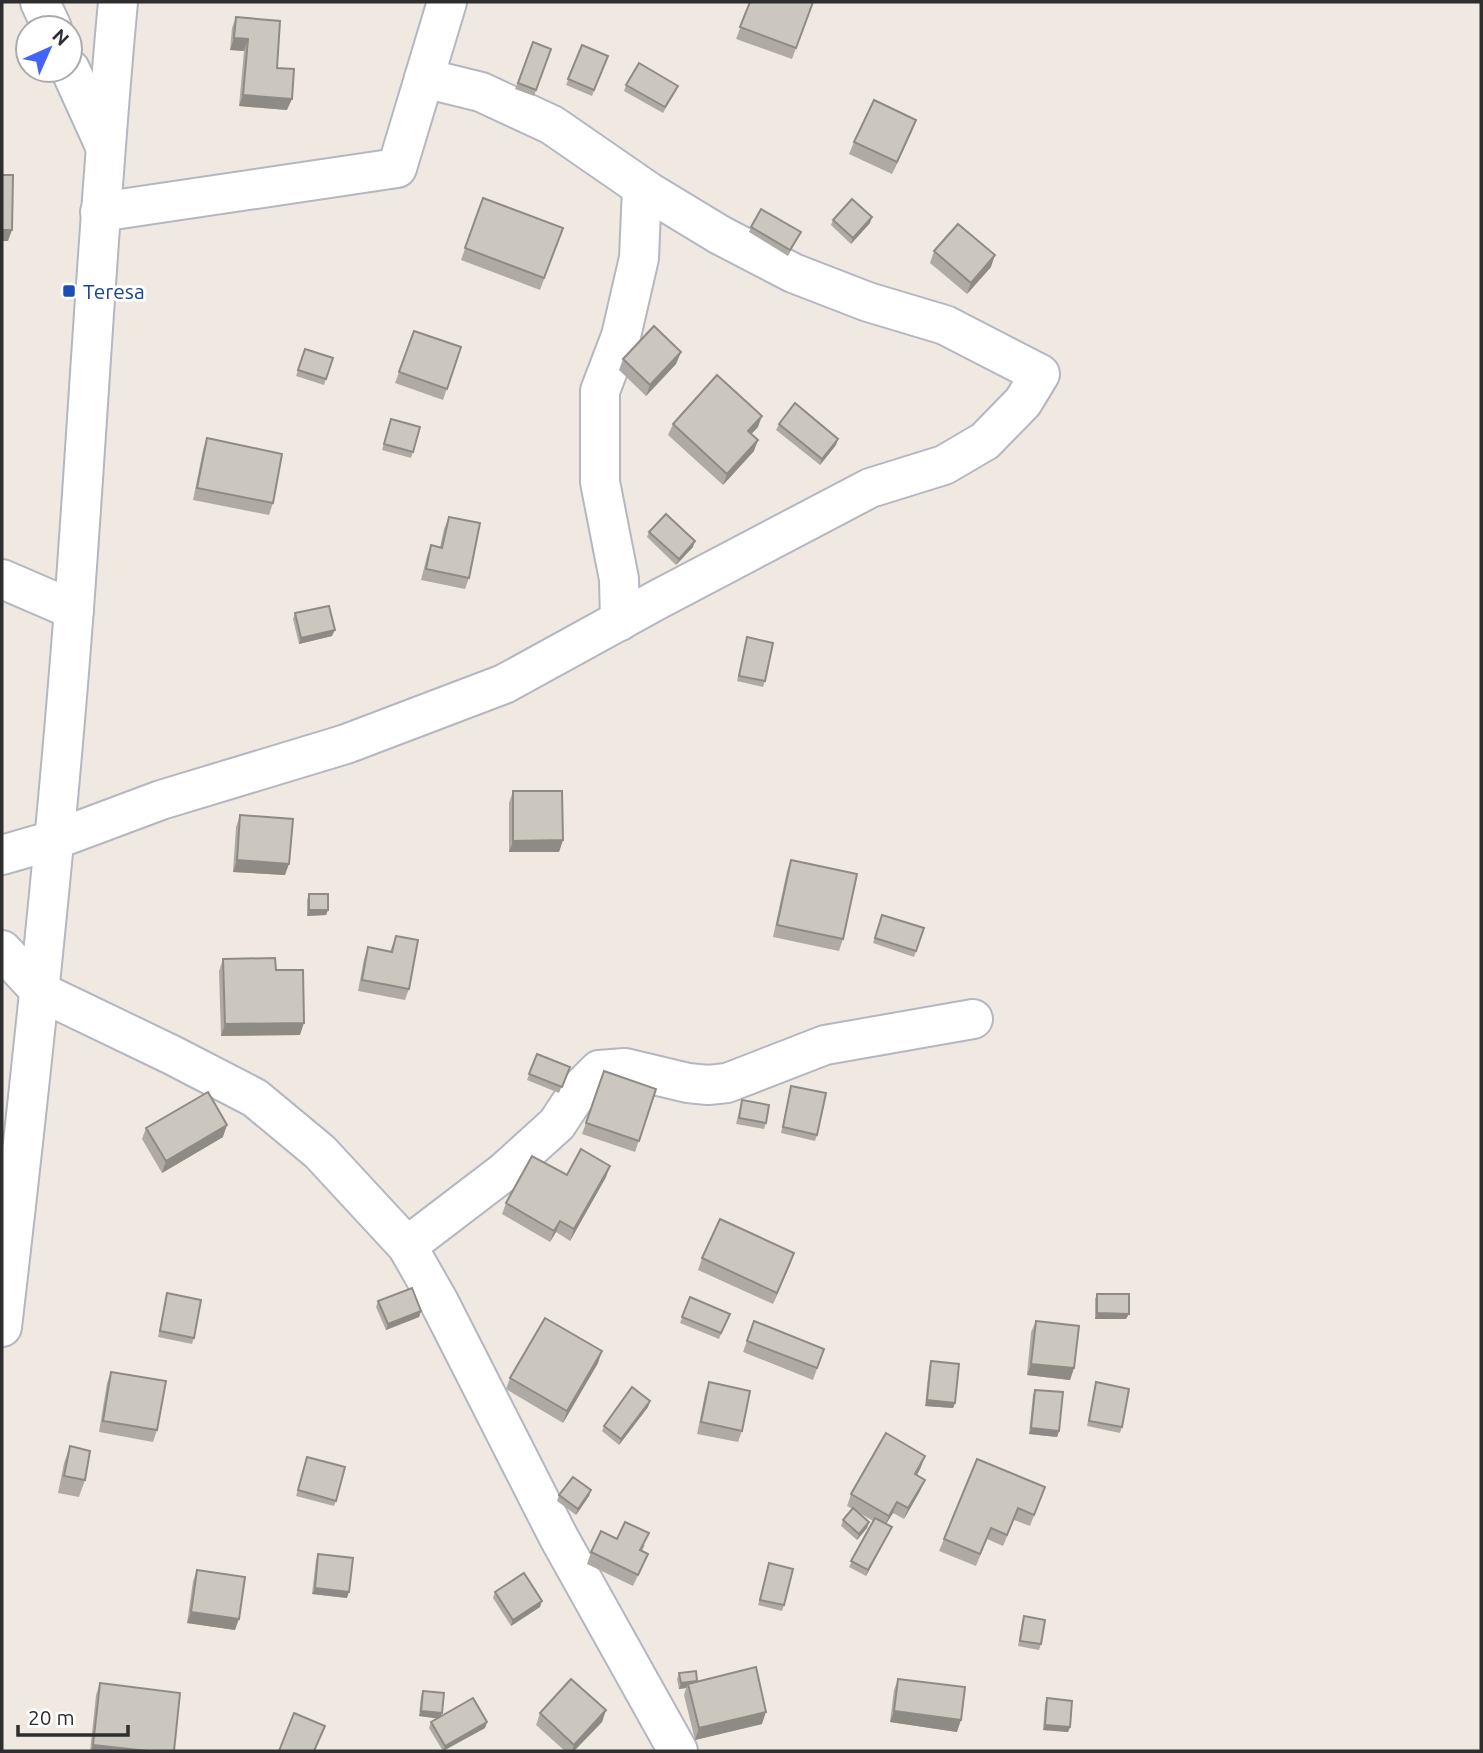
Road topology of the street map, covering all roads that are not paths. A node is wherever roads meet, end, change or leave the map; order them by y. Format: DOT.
graph roads {
  1 [pos="118,2"];
  2 [pos="447,2"];
  3 [pos="424,78"];
  4 [pos="77,84"];
  5 [pos="105,146"];
  6 [pos="642,188"];
  7 [pos="100,212"];
  8 [pos="2,579"];
  9 [pos="74,610"];
  10 [pos="620,621"];
  11 [pos="54,840"];
  12 [pos="2,855"];
  13 [pos="2,950"];
  14 [pos="41,992"];
  15 [pos="973,1019"];
  16 [pos="407,1246"];
  17 [pos="2,1327"];
  18 [pos="678,1751"];
  1 -- 5 [label="street"];
  2 -- 3 [label="street"];
  3 -- 6 [label="street"];
  3 -- 7 [label="street"];
  4 -- 5 [label="street"];
  5 -- 7 [label="street"];
  6 -- 10 [label="street"];
  6 -- 10 [label="street"];
  7 -- 9 [label="street"];
  8 -- 9 [label="street"];
  9 -- 11 [label="street"];
  10 -- 11 [label="street"];
  11 -- 12 [label="street"];
  11 -- 14 [label="street"];
  13 -- 14 [label="street"];
  14 -- 16 [label="street"];
  14 -- 17 [label="street"];
  15 -- 16 [label="street"];
  16 -- 18 [label="street"];
}
